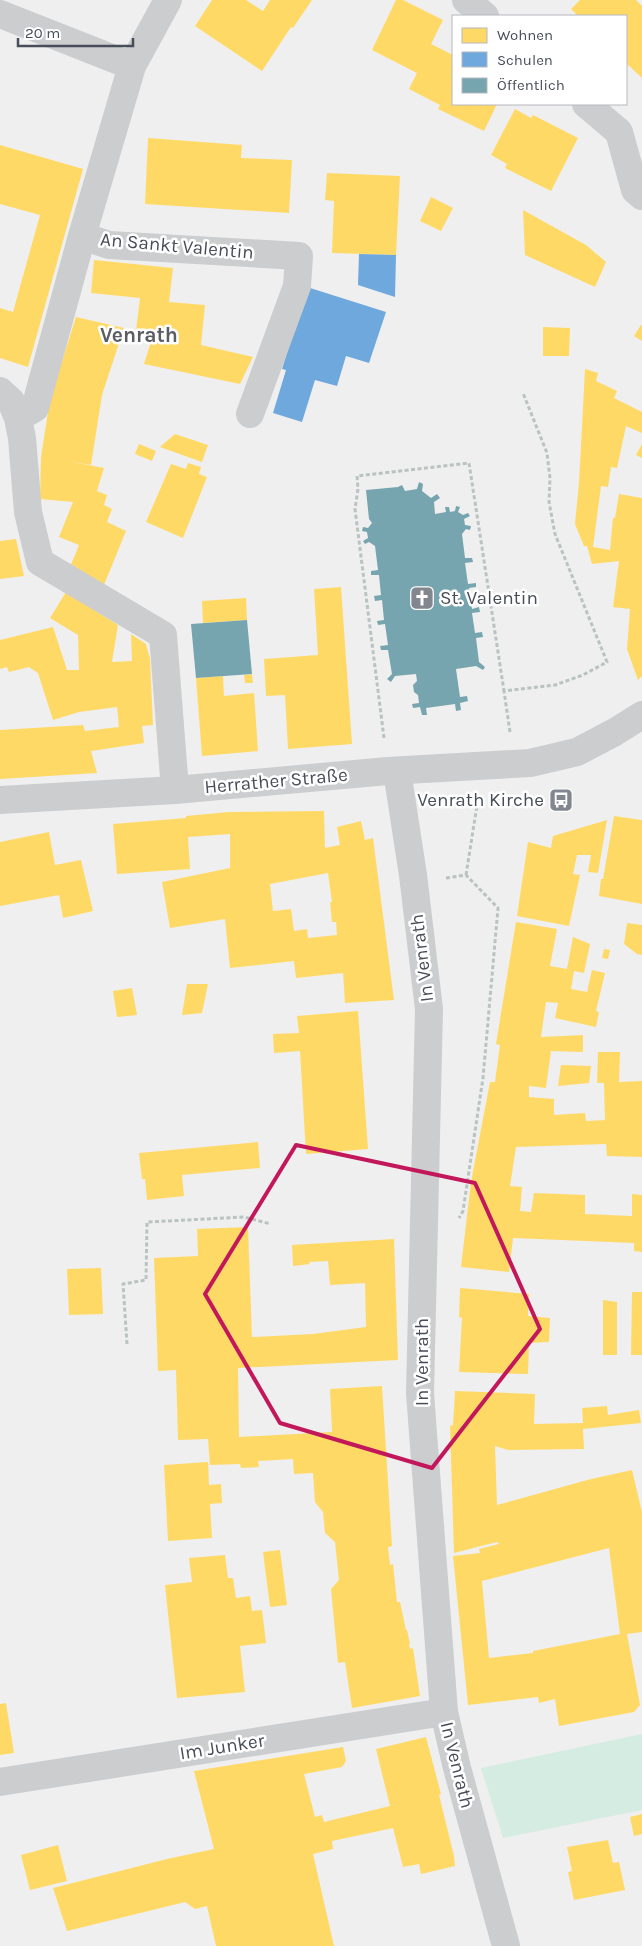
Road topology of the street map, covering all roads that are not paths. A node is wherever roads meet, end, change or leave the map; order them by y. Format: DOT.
graph roads {
  1 [pos="168,0"];
  2 [pos="466,0"];
  3 [pos="0,14"];
  4 [pos="484,15"];
  5 [pos="132,66"];
  6 [pos="587,105"];
  7 [pos="642,196"];
  8 [pos="82,236"];
  9 [pos="0,391"];
  10 [pos="250,414"];
  11 [pos="18,418"];
  12 [pos="642,715"];
  13 [pos="393,771"];
  14 [pos="175,790"];
  15 [pos="0,800"];
  16 [pos="444,1712"];
  17 [pos="0,1782"];
  18 [pos="506,1946"];
  1 -- 5 [label="street, An Sankt Valentin"];
  2 -- 4 [label="street"];
  3 -- 5 [label="street"];
  5 -- 8 [label="street, An Sankt Valentin"];
  6 -- 7 [label="street"];
  8 -- 10 [label="street, An Sankt Valentin"];
  8 -- 11 [label="street"];
  9 -- 11 [label="street"];
  11 -- 14 [label="street"];
  12 -- 13 [label="street, Herrather Straße"];
  13 -- 14 [label="street, Herrather Straße"];
  13 -- 16 [label="street, In Venrath"];
  14 -- 15 [label="street, Herrather Straße"];
  16 -- 17 [label="street, Im Junker"];
  16 -- 18 [label="street, In Venrath"];
}
